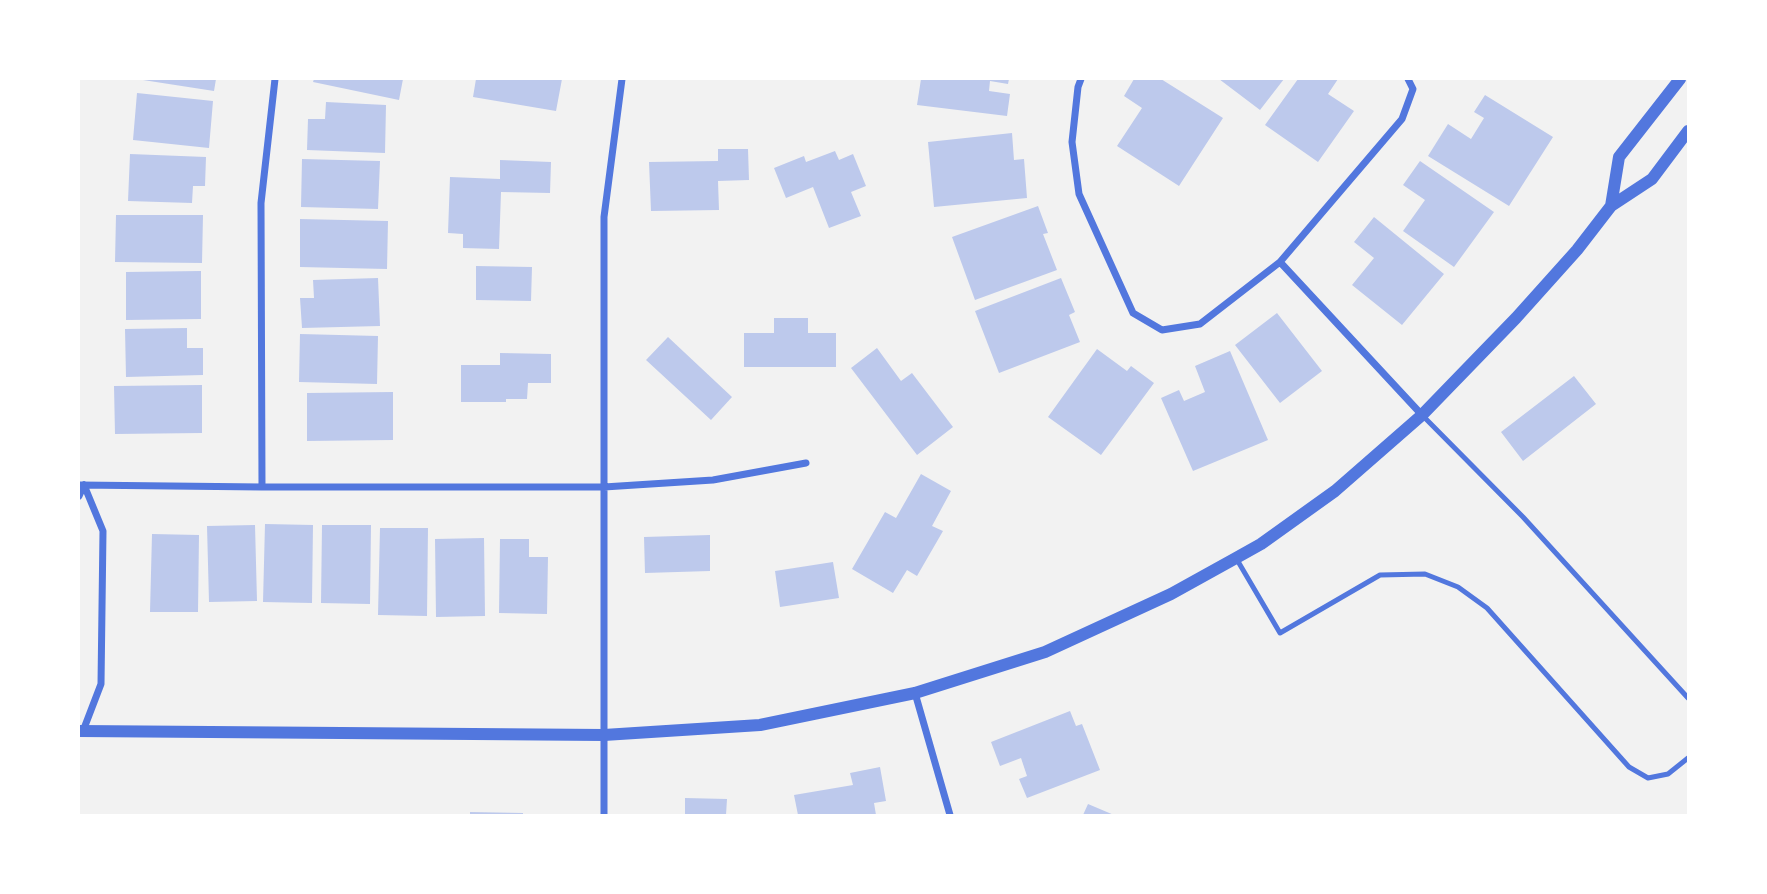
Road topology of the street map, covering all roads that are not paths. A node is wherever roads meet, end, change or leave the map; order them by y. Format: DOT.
graph roads {
  1 [pos="275,79"];
  2 [pos="622,79"];
  3 [pos="1081,79"];
  4 [pos="1408,79"];
  5 [pos="1680,79"];
  6 [pos="1688,131"];
  7 [pos="1611,206"];
  8 [pos="1280,262"];
  9 [pos="1422,415"];
  10 [pos="806,463"];
  11 [pos="81,485"];
  12 [pos="262,487"];
  13 [pos="604,487"];
  14 [pos="79,496"];
  15 [pos="1236,558"];
  16 [pos="915,693"];
  17 [pos="1688,698"];
  18 [pos="80,729"];
  19 [pos="604,735"];
  20 [pos="1688,758"];
  21 [pos="604,815"];
  22 [pos="950,815"];
  1 -- 12 [label="street"];
  2 -- 13 [label="street"];
  3 -- 8 [label="street"];
  4 -- 8 [label="street"];
  5 -- 7 [label="street"];
  6 -- 7 [label="street"];
  7 -- 9 [label="street"];
  8 -- 9 [label="street"];
  9 -- 15 [label="street"];
  9 -- 17 [label="lane"];
  10 -- 13 [label="street"];
  11 -- 12 [label="street"];
  11 -- 14 [label="street"];
  11 -- 18 [label="street"];
  12 -- 13 [label="street"];
  13 -- 19 [label="street"];
  15 -- 16 [label="street"];
  15 -- 20 [label="lane"];
  16 -- 19 [label="street"];
  16 -- 22 [label="street"];
  18 -- 19 [label="street"];
  19 -- 21 [label="street"];
}
